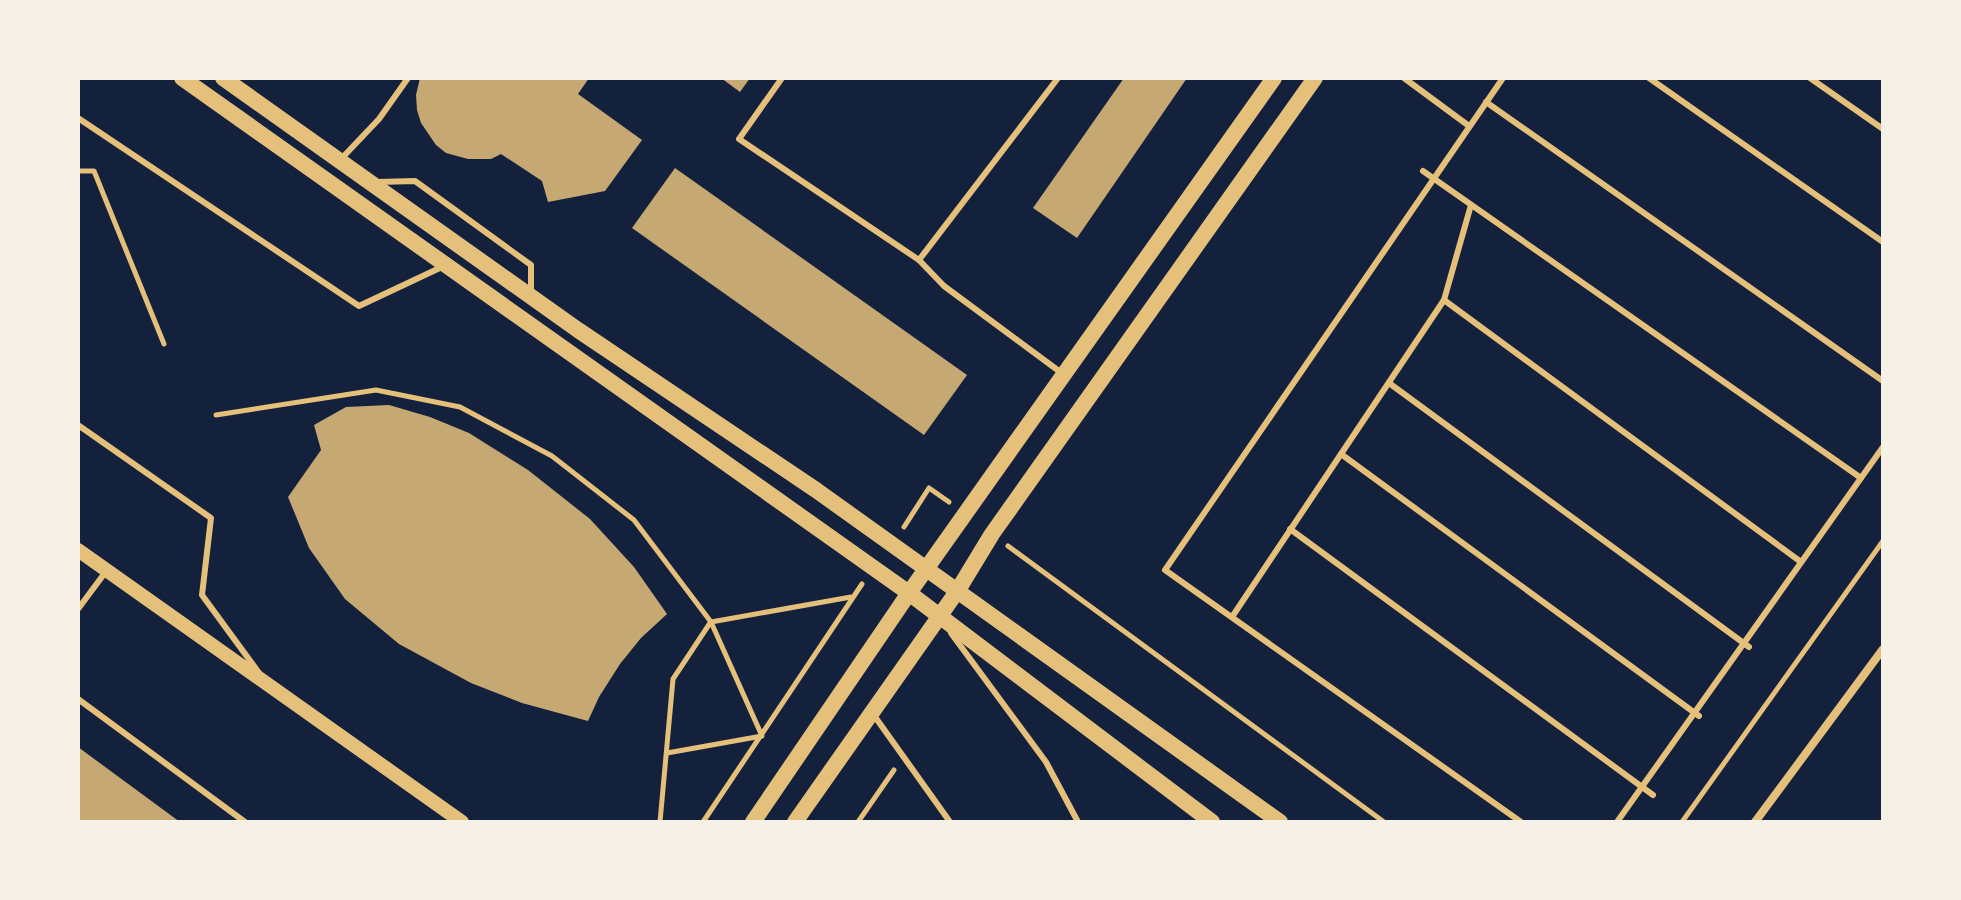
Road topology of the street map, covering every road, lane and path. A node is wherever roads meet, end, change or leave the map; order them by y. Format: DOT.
graph roads {
  1 [pos="182,78"];
  2 [pos="223,78"];
  3 [pos="408,78"];
  4 [pos="782,78"];
  5 [pos="1058,78"];
  6 [pos="1274,78"];
  7 [pos="1315,78"];
  8 [pos="1404,78"];
  9 [pos="1503,78"];
  10 [pos="1649,78"];
  11 [pos="1810,78"];
  12 [pos="1486,102"];
  13 [pos="78,118"];
  14 [pos="1469,126"];
  15 [pos="1883,129"];
  16 [pos="339,161"];
  17 [pos="78,171"];
  18 [pos="1423,171"];
  19 [pos="1433,178"];
  20 [pos="369,182"];
  21 [pos="1471,205"];
  22 [pos="1883,242"];
  23 [pos="919,260"];
  24 [pos="446,265"];
  25 [pos="531,296"];
  26 [pos="1444,300"];
  27 [pos="164,344"];
  28 [pos="1065,375"];
  29 [pos="1883,381"];
  30 [pos="1389,383"];
  31 [pos="216,415"];
  32 [pos="78,425"];
  33 [pos="1883,447"];
  34 [pos="1341,454"];
  35 [pos="1861,478"];
  36 [pos="1290,529"];
  37 [pos="992,534"];
  38 [pos="1883,541"];
  39 [pos="78,550"];
  40 [pos="1801,562"];
  41 [pos="875,569"];
  42 [pos="926,569"];
  43 [pos="107,570"];
  44 [pos="958,590"];
  45 [pos="909,593"];
  46 [pos="852,597"];
  47 [pos="78,609"];
  48 [pos="939,616"];
  49 [pos="1232,617"];
  50 [pos="711,622"];
  51 [pos="1747,645"];
  52 [pos="1883,649"];
  53 [pos="268,684"];
  54 [pos="78,699"];
  55 [pos="871,711"];
  56 [pos="1696,714"];
  57 [pos="762,736"];
  58 [pos="667,753"];
  59 [pos="904,756"];
  60 [pos="1642,787"];
  61 [pos="1653,795"];
  62 [pos="245,822"];
  63 [pos="462,822"];
  64 [pos="660,822"];
  65 [pos="703,822"];
  66 [pos="753,822"];
  67 [pos="795,822"];
  68 [pos="858,822"];
  69 [pos="950,822"];
  70 [pos="1078,822"];
  71 [pos="1212,822"];
  72 [pos="1280,822"];
  73 [pos="1384,822"];
  74 [pos="1521,822"];
  75 [pos="1617,822"];
  76 [pos="1682,822"];
  77 [pos="1755,822"];
  1 -- 24 [label="main road"];
  2 -- 16 [label="main road"];
  3 -- 16 [label="lane"];
  4 -- 23 [label="lane"];
  5 -- 23 [label="lane"];
  6 -- 28 [label="main road"];
  7 -- 37 [label="main road"];
  8 -- 14 [label="lane"];
  9 -- 12 [label="lane"];
  10 -- 22 [label="lane"];
  11 -- 15 [label="lane"];
  12 -- 14 [label="lane"];
  12 -- 29 [label="lane"];
  13 -- 24 [label="lane"];
  14 -- 19 [label="lane"];
  16 -- 20 [label="main road"];
  17 -- 27 [label="path"];
  18 -- 19 [label="lane"];
  19 -- 21 [label="lane"];
  19 -- 49 [label="lane"];
  20 -- 25 [label="main road"];
  20 -- 25 [label="lane"];
  21 -- 26 [label="lane"];
  21 -- 35 [label="lane"];
  23 -- 28 [label="lane"];
  24 -- 41 [label="main road"];
  25 -- 42 [label="main road"];
  26 -- 30 [label="lane"];
  26 -- 40 [label="lane"];
  28 -- 42 [label="main road"];
  30 -- 34 [label="lane"];
  30 -- 51 [label="lane"];
  31 -- 50 [label="path"];
  32 -- 53 [label="lane"];
  33 -- 35 [label="lane"];
  34 -- 36 [label="lane"];
  34 -- 56 [label="lane"];
  35 -- 40 [label="lane"];
  36 -- 49 [label="lane"];
  36 -- 60 [label="lane"];
  37 -- 44 [label="main road"];
  37 -- 73 [label="path"];
  38 -- 76 [label="path"];
  39 -- 43 [label="street"];
  40 -- 51 [label="lane"];
  41 -- 45 [label="main road"];
  41 -- 46 [label="path"];
  42 -- 44 [label="main road"];
  42 -- 45 [label="main road"];
  43 -- 47 [label="lane"];
  43 -- 53 [label="street"];
  44 -- 48 [label="main road"];
  44 -- 72 [label="main road"];
  45 -- 48 [label="main road"];
  45 -- 66 [label="main road"];
  46 -- 50 [label="path"];
  46 -- 57 [label="path"];
  48 -- 55 [label="main road"];
  48 -- 70 [label="lane"];
  48 -- 71 [label="main road"];
  49 -- 74 [label="lane"];
  50 -- 57 [label="path"];
  50 -- 58 [label="path"];
  51 -- 56 [label="lane"];
  52 -- 77 [label="street"];
  53 -- 63 [label="street"];
  54 -- 62 [label="lane"];
  55 -- 59 [label="lane"];
  55 -- 67 [label="main road"];
  56 -- 60 [label="lane"];
  57 -- 58 [label="path"];
  57 -- 65 [label="path"];
  58 -- 64 [label="path"];
  59 -- 68 [label="path"];
  59 -- 69 [label="lane"];
  60 -- 61 [label="lane"];
  60 -- 75 [label="lane"];
}
